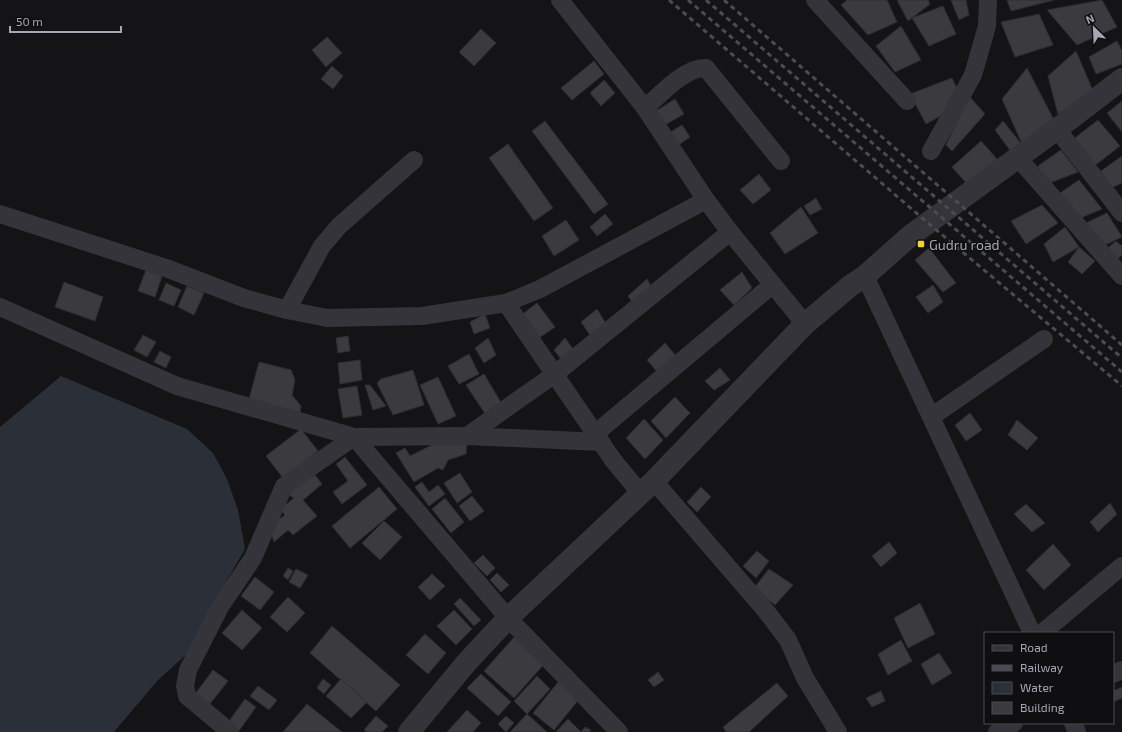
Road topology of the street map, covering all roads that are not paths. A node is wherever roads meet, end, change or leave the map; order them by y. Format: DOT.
graph roads {
  1 [pos="560,0"];
  2 [pos="815,0"];
  3 [pos="988,0"];
  4 [pos="1122,79"];
  5 [pos="907,101"];
  6 [pos="645,108"];
  7 [pos="1058,130"];
  8 [pos="931,152"];
  9 [pos="1018,158"];
  10 [pos="414,160"];
  11 [pos="781,161"];
  12 [pos="706,200"];
  13 [pos="1122,213"];
  14 [pos="0,214"];
  15 [pos="730,232"];
  16 [pos="865,276"];
  17 [pos="1122,276"];
  18 [pos="772,285"];
  19 [pos="506,303"];
  20 [pos="0,307"];
  21 [pos="287,310"];
  22 [pos="806,324"];
  23 [pos="1044,339"];
  24 [pos="555,374"];
  25 [pos="931,417"];
  26 [pos="467,436"];
  27 [pos="354,437"];
  28 [pos="599,437"];
  29 [pos="647,488"];
  30 [pos="1122,566"];
  31 [pos="508,618"];
  32 [pos="1032,632"];
  33 [pos="1043,632"];
  34 [pos="1012,724"];
  35 [pos="230,732"];
  36 [pos="409,732"];
  37 [pos="620,732"];
  38 [pos="838,732"];
  39 [pos="997,732"];
  1 -- 6 [label="street"];
  2 -- 5 [label="street"];
  3 -- 8 [label="street"];
  4 -- 7 [label="street"];
  6 -- 11 [label="street"];
  6 -- 12 [label="street"];
  7 -- 9 [label="street"];
  7 -- 13 [label="street"];
  9 -- 16 [label="street"];
  9 -- 17 [label="street"];
  10 -- 21 [label="street"];
  12 -- 15 [label="street"];
  12 -- 19 [label="street"];
  14 -- 21 [label="street"];
  15 -- 18 [label="street"];
  15 -- 24 [label="street"];
  16 -- 22 [label="street"];
  16 -- 25 [label="street"];
  18 -- 22 [label="street"];
  18 -- 28 [label="street"];
  19 -- 21 [label="street"];
  19 -- 24 [label="street"];
  20 -- 27 [label="street"];
  22 -- 29 [label="street"];
  23 -- 25 [label="street"];
  24 -- 26 [label="street"];
  24 -- 28 [label="street"];
  25 -- 32 [label="street"];
  26 -- 27 [label="street"];
  26 -- 28 [label="street"];
  27 -- 31 [label="street"];
  27 -- 35 [label="street"];
  28 -- 29 [label="street"];
  29 -- 31 [label="street"];
  29 -- 38 [label="street"];
  30 -- 33 [label="street"];
  31 -- 36 [label="street"];
  31 -- 37 [label="street"];
  34 -- 39 [label="street"];
}
